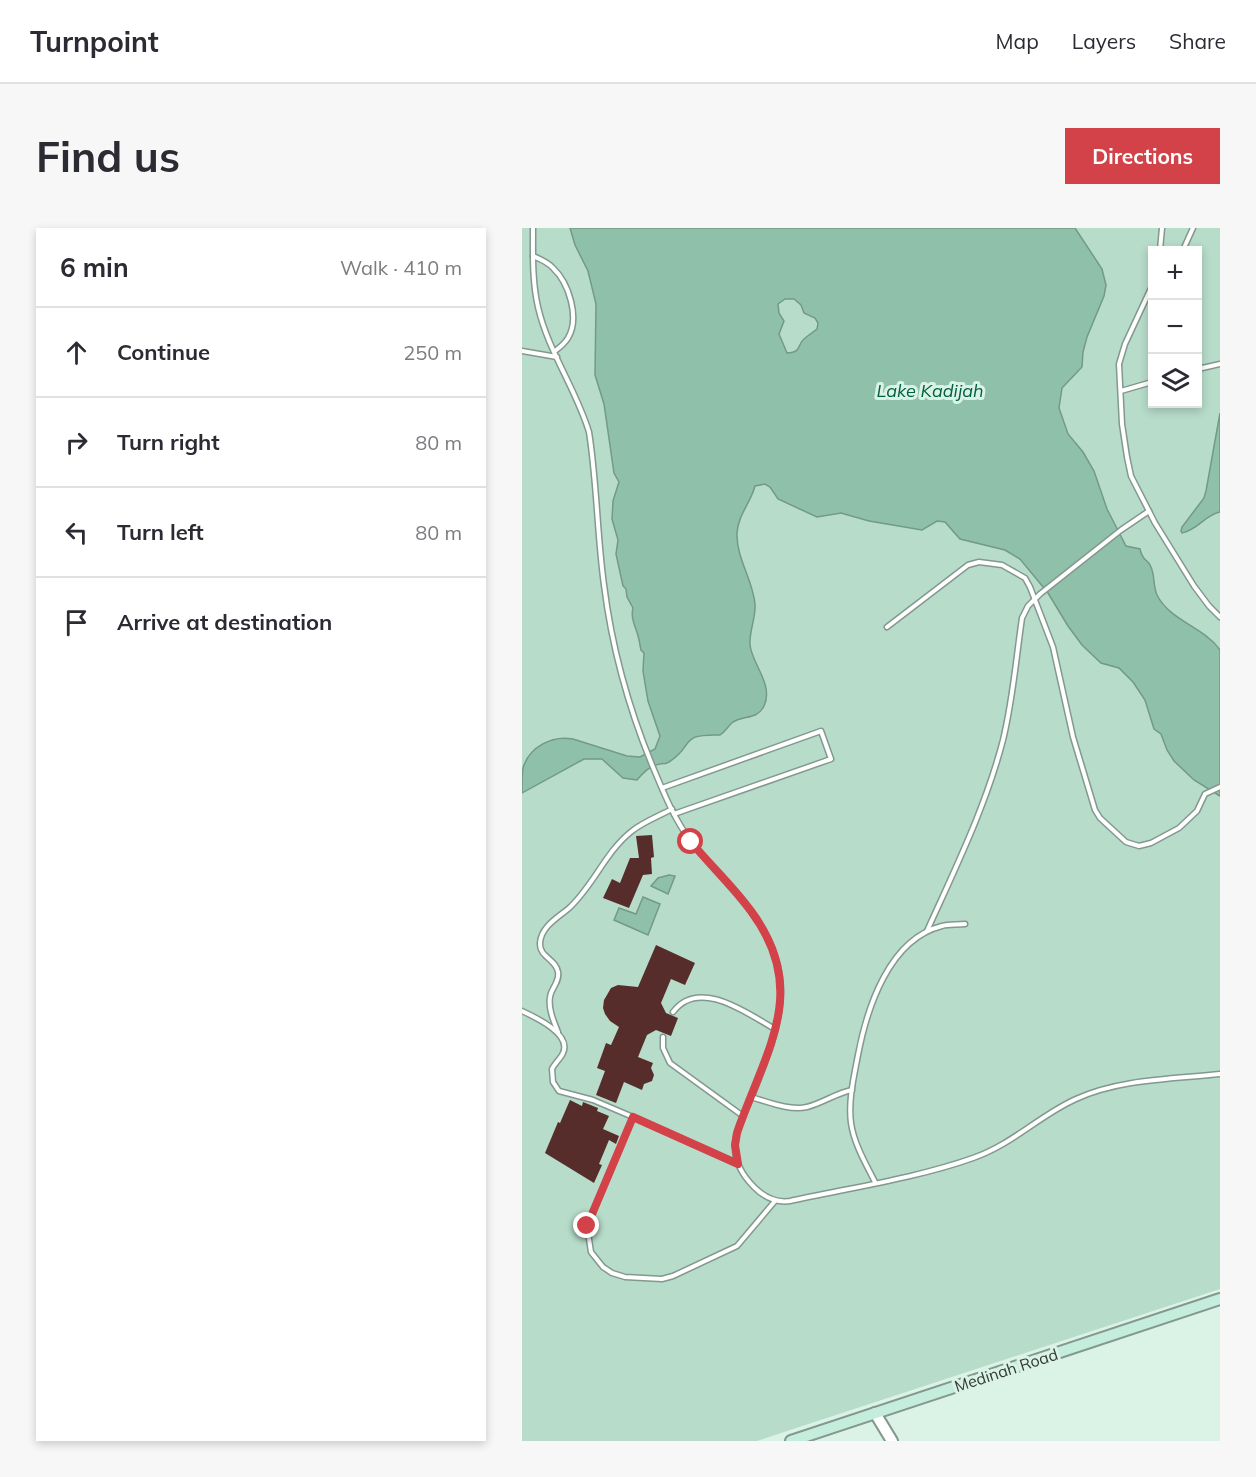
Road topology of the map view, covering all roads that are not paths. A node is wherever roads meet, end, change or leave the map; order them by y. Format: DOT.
graph roads {
  1 [pos="533,228"];
  2 [pos="1162,228"];
  3 [pos="1193,228"];
  4 [pos="1160,246"];
  5 [pos="1185,246"];
  6 [pos="533,256"];
  7 [pos="1148,295"];
  8 [pos="522,351"];
  9 [pos="555,351"];
  10 [pos="558,357"];
  11 [pos="1220,364"];
  12 [pos="1202,368"];
  13 [pos="1148,383"];
  14 [pos="1121,391"];
  15 [pos="1149,511"];
  16 [pos="1035,600"];
  17 [pos="1220,617"];
  18 [pos="887,627"];
  19 [pos="1220,787"];
  20 [pos="662,788"];
  21 [pos="673,812"];
  22 [pos="965,924"];
  23 [pos="927,931"];
  24 [pos="522,1011"];
  25 [pos="673,1012"];
  26 [pos="775,1029"];
  27 [pos="558,1032"];
  28 [pos="663,1037"];
  29 [pos="1220,1074"];
  30 [pos="852,1090"];
  31 [pos="751,1097"];
  32 [pos="743,1116"];
  33 [pos="633,1117"];
  34 [pos="738,1164"];
  35 [pos="875,1182"];
  36 [pos="776,1201"];
  37 [pos="1220,1299"];
  38 [pos="875,1413"];
  39 [pos="791,1441"];
  40 [pos="892,1441"];
  1 -- 6 [label="lane"];
  2 -- 4 [label="lane"];
  3 -- 5 [label="lane"];
  6 -- 9 [label="lane"];
  6 -- 9 [label="lane"];
  7 -- 14 [label="lane"];
  8 -- 10 [label="lane"];
  9 -- 10 [label="lane"];
  10 -- 20 [label="lane"];
  11 -- 12 [label="lane"];
  13 -- 14 [label="lane"];
  14 -- 15 [label="lane"];
  15 -- 16 [label="lane"];
  15 -- 17 [label="lane"];
  16 -- 18 [label="lane"];
  16 -- 19 [label="lane"];
  16 -- 23 [label="lane"];
  20 -- 21 [label="lane"];
  20 -- 21 [label="lane"];
  21 -- 26 [label="lane"];
  21 -- 27 [label="lane"];
  22 -- 23 [label="lane"];
  23 -- 30 [label="lane"];
  24 -- 27 [label="lane"];
  25 -- 26 [label="lane"];
  26 -- 31 [label="lane"];
  27 -- 33 [label="lane"];
  28 -- 32 [label="lane"];
  29 -- 35 [label="lane"];
  30 -- 31 [label="lane"];
  30 -- 35 [label="lane"];
  31 -- 32 [label="lane"];
  32 -- 34 [label="lane"];
  33 -- 34 [label="lane"];
  33 -- 36 [label="lane"];
  34 -- 36 [label="lane"];
  35 -- 36 [label="lane"];
  37 -- 38 [label="main road, Medinah Road"];
  38 -- 39 [label="main road, Medinah Road"];
  38 -- 40 [label="street"];
}
